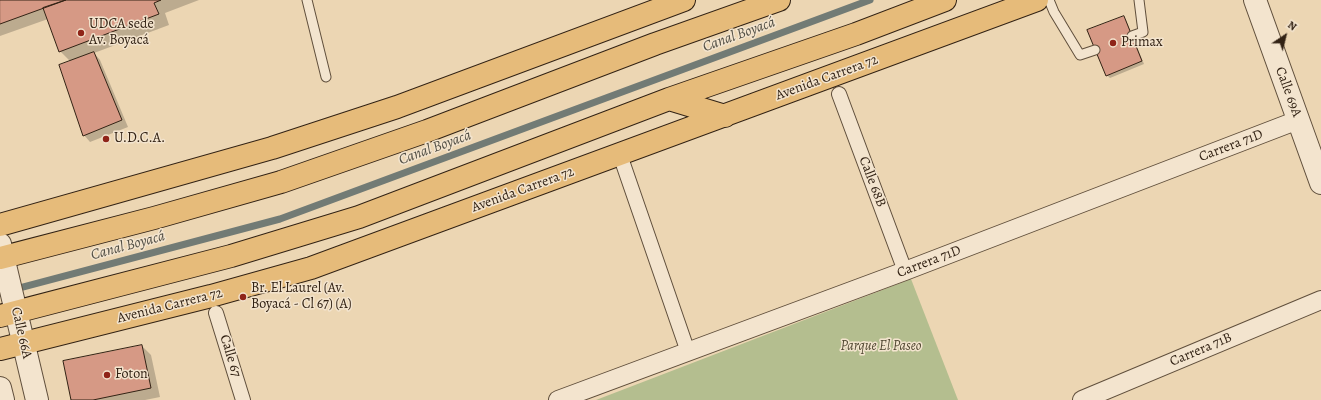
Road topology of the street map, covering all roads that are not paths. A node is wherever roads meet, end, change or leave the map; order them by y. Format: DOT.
graph roads {
  1 [pos="307,0"];
  2 [pos="684,0"];
  3 [pos="779,0"];
  4 [pos="945,0"];
  5 [pos="1037,0"];
  6 [pos="1049,0"];
  7 [pos="1139,0"];
  8 [pos="1255,0"];
  9 [pos="1132,36"];
  10 [pos="1095,50"];
  11 [pos="326,77"];
  12 [pos="839,94"];
  13 [pos="669,99"];
  14 [pos="725,116"];
  15 [pos="1298,120"];
  16 [pos="620,155"];
  17 [pos="1321,183"];
  18 [pos="0,225"];
  19 [pos="2,257"];
  20 [pos="905,271"];
  21 [pos="1321,300"];
  22 [pos="10,308"];
  23 [pos="216,313"];
  24 [pos="23,342"];
  25 [pos="0,348"];
  26 [pos="688,352"];
  27 [pos="0,388"];
  28 [pos="3,400"];
  29 [pos="37,400"];
  30 [pos="243,400"];
  31 [pos="558,400"];
  32 [pos="1082,400"];
  1 -- 11 [label="lane"];
  2 -- 18 [label="highway"];
  3 -- 19 [label="highway"];
  4 -- 13 [label="highway"];
  5 -- 14 [label="highway, Avenida Carrera 72"];
  6 -- 10 [label="lane"];
  7 -- 9 [label="lane"];
  8 -- 15 [label="street, Calle 69A"];
  12 -- 20 [label="street, Calle 68B"];
  13 -- 14 [label="highway"];
  13 -- 22 [label="highway"];
  14 -- 16 [label="highway, Avenida Carrera 72"];
  15 -- 17 [label="street, Calle 69A"];
  15 -- 20 [label="street, Carrera 71D"];
  16 -- 24 [label="highway, Avenida Carrera 72"];
  16 -- 26 [label="street"];
  19 -- 22 [label="street, Calle 66A"];
  20 -- 26 [label="street, Carrera 71D"];
  21 -- 32 [label="street, Carrera 71B"];
  22 -- 24 [label="street, Calle 66A"];
  23 -- 30 [label="street, Calle 67"];
  24 -- 25 [label="highway, Avenida Carrera 72"];
  24 -- 29 [label="street, Calle 66A"];
  26 -- 31 [label="street, Carrera 71D"];
  27 -- 28 [label="street"];
}
